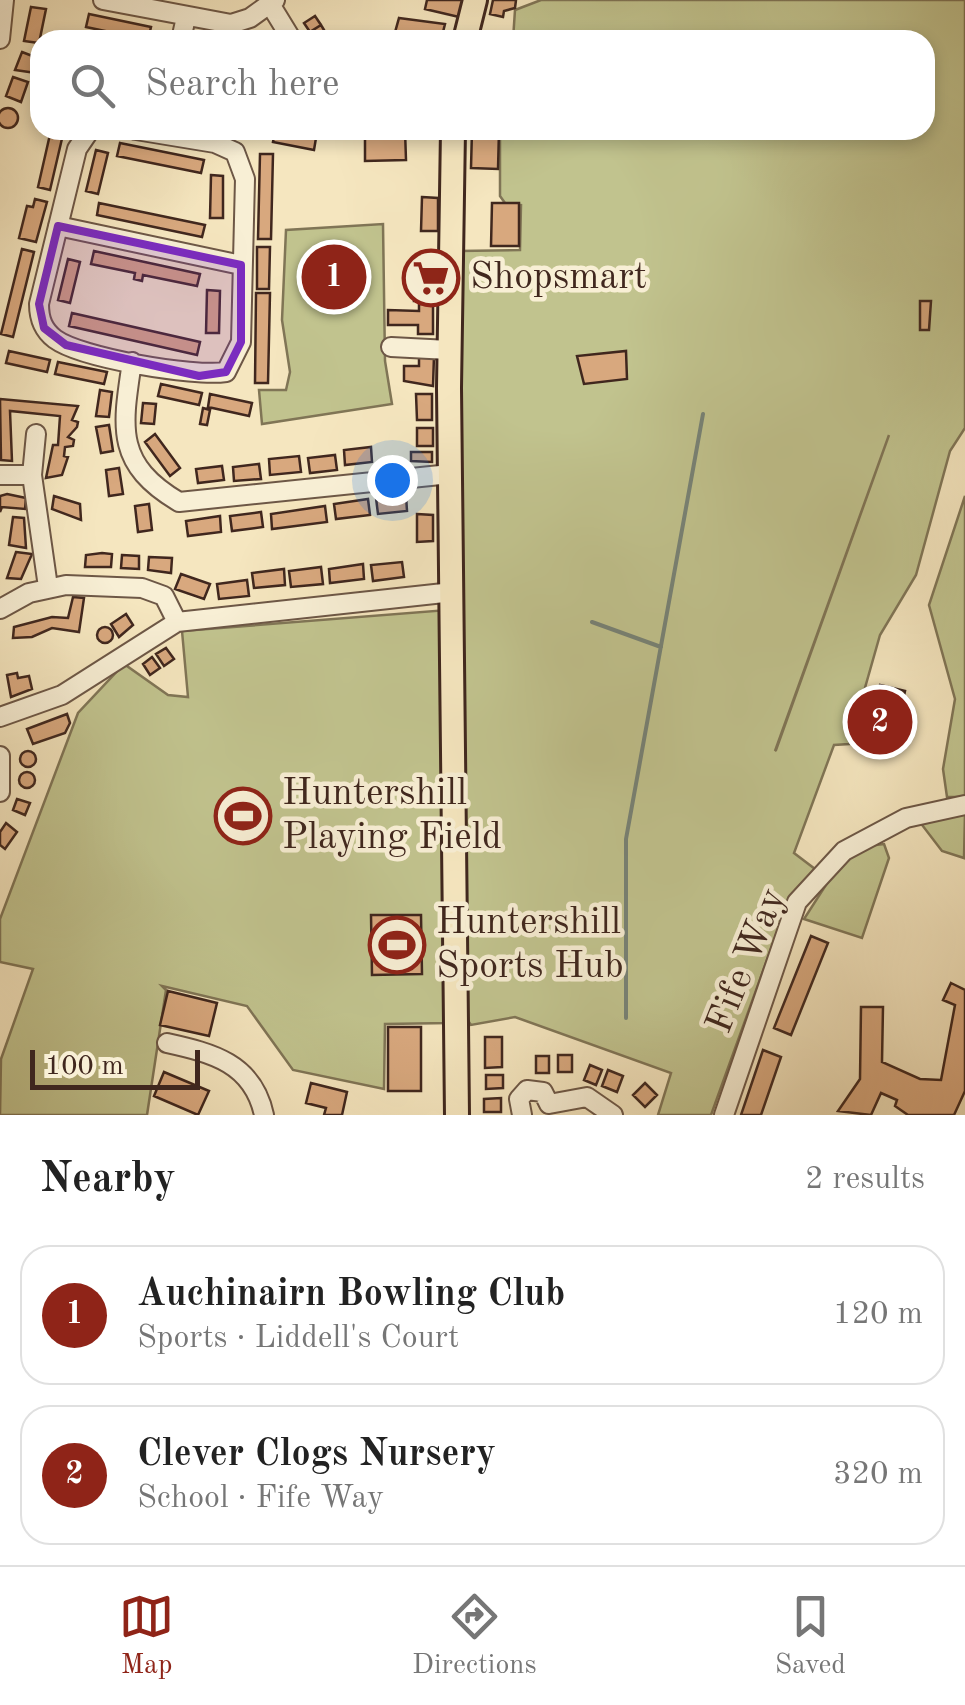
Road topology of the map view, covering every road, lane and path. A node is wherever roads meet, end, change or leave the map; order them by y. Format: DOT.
graph roads {
  1 [pos="4,0"];
  2 [pos="103,0"];
  3 [pos="474,0"];
  4 [pos="272,2"];
  5 [pos="186,16"];
  6 [pos="183,30"];
  7 [pos="287,30"];
  8 [pos="467,30"];
  9 [pos="0,39"];
  10 [pos="83,140"];
  11 [pos="200,140"];
  12 [pos="453,140"];
  13 [pos="58,226"];
  14 [pos="240,265"];
  15 [pos="391,347"];
  16 [pos="449,350"];
  17 [pos="132,362"];
  18 [pos="36,434"];
  19 [pos="450,474"];
  20 [pos="0,475"];
  21 [pos="32,475"];
  22 [pos="48,587"];
  23 [pos="452,592"];
  24 [pos="0,608"];
  25 [pos="177,622"];
  26 [pos="0,717"];
  27 [pos="0,756"];
  28 [pos="0,792"];
  29 [pos="965,805"];
  30 [pos="166,1043"];
  31 [pos="547,1110"];
  32 [pos="264,1115"];
  33 [pos="457,1115"];
  34 [pos="522,1115"];
  35 [pos="613,1115"];
  36 [pos="724,1115"];
  1 -- 9 [label="street"];
  2 -- 5 [label="street"];
  3 -- 8 [label="main road"];
  4 -- 5 [label="street"];
  4 -- 7 [label="street"];
  5 -- 6 [label="street"];
  10 -- 13 [label="street"];
  11 -- 14 [label="street"];
  12 -- 16 [label="main road"];
  13 -- 14 [label="street"];
  13 -- 17 [label="street"];
  14 -- 17 [label="street"];
  15 -- 16 [label="street"];
  16 -- 19 [label="main road"];
  17 -- 19 [label="street"];
  18 -- 21 [label="street"];
  19 -- 23 [label="main road"];
  20 -- 21 [label="street"];
  21 -- 22 [label="street"];
  22 -- 24 [label="street"];
  22 -- 25 [label="street"];
  23 -- 25 [label="street"];
  23 -- 33 [label="main road"];
  25 -- 26 [label="street"];
  27 -- 28 [label="street"];
  29 -- 36 [label="street, Fife Way"];
  30 -- 32 [label="street"];
  31 -- 34 [label="street"];
  31 -- 35 [label="street"];
}
